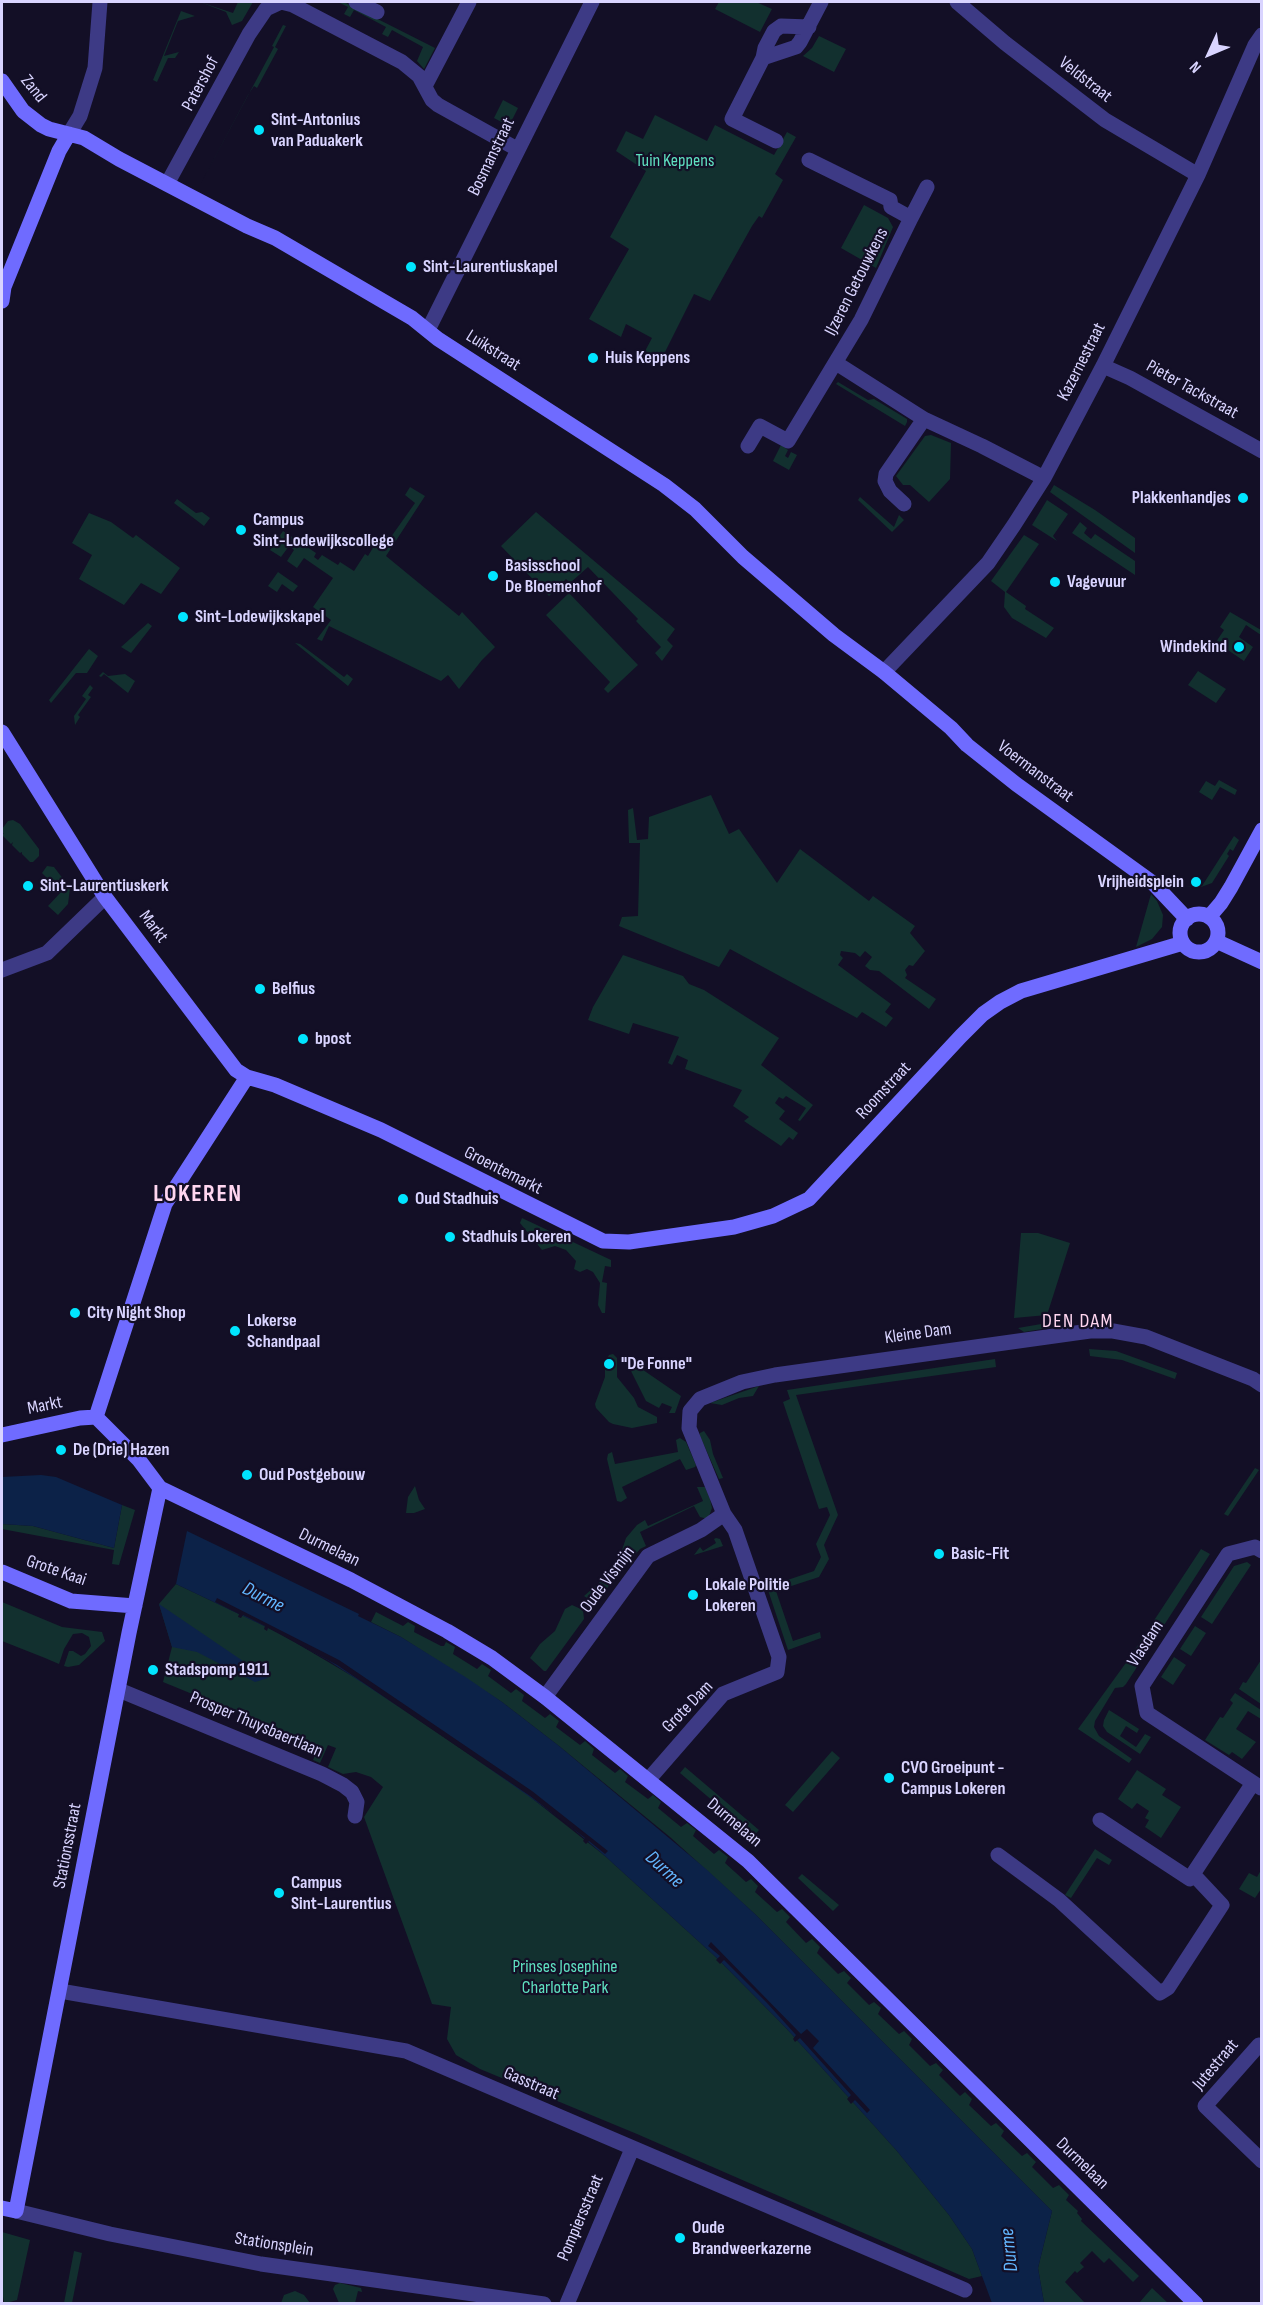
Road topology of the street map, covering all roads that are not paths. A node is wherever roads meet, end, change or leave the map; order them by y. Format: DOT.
graph roads {
  1 [pos="100,2"];
  2 [pos="278,2"];
  3 [pos="356,2"];
  4 [pos="469,2"];
  5 [pos="592,2"];
  6 [pos="821,2"];
  7 [pos="957,2"];
  8 [pos="376,12"];
  9 [pos="808,27"];
  10 [pos="1262,35"];
  11 [pos="763,58"];
  12 [pos="2,81"];
  13 [pos="425,86"];
  14 [pos="69,134"];
  15 [pos="776,141"];
  16 [pos="517,148"];
  17 [pos="809,160"];
  18 [pos="1198,174"];
  19 [pos="167,184"];
  20 [pos="927,187"];
  21 [pos="911,218"];
  22 [pos="2,301"];
  23 [pos="428,330"];
  24 [pos="836,363"];
  25 [pos="1103,366"];
  26 [pos="924,419"];
  27 [pos="748,446"];
  28 [pos="1262,450"];
  29 [pos="1044,478"];
  30 [pos="904,504"];
  31 [pos="860,655"];
  32 [pos="884,672"];
  33 [pos="2,732"];
  34 [pos="1262,830"];
  35 [pos="105,897"];
  36 [pos="1209,917"];
  37 [pos="1186,919"];
  38 [pos="1216,941"];
  39 [pos="1183,943"];
  40 [pos="1262,962"];
  41 [pos="2,970"];
  42 [pos="247,1077"];
  43 [pos="381,1130"];
  44 [pos="609,1242"];
  45 [pos="1262,1385"];
  46 [pos="96,1417"];
  47 [pos="2,1435"];
  48 [pos="160,1488"];
  49 [pos="724,1514"];
  50 [pos="1262,1551"];
  51 [pos="2,1572"];
  52 [pos="135,1606"];
  53 [pos="118,1690"];
  54 [pos="545,1697"];
  55 [pos="648,1779"];
  56 [pos="1257,1785"];
  57 [pos="355,1816"];
  58 [pos="1100,1820"];
  59 [pos="998,1855"];
  60 [pos="1193,1874"];
  61 [pos="60,1991"];
  62 [pos="1258,2045"];
  63 [pos="633,2149"];
  64 [pos="1262,2161"];
  65 [pos="9,2210"];
  66 [pos="965,2290"];
  67 [pos="544,2304"];
  68 [pos="567,2304"];
  69 [pos="1196,2304"];
  1 -- 14 [label="street"];
  2 -- 13 [label="street, Patershof"];
  2 -- 19 [label="street, Patershof"];
  3 -- 8 [label="street"];
  4 -- 13 [label="street"];
  5 -- 16 [label="street, Bosmanstraat"];
  6 -- 9 [label="street"];
  7 -- 18 [label="street, Veldstraat"];
  9 -- 11 [label="street"];
  9 -- 11 [label="street"];
  10 -- 18 [label="street, Kazernestraat"];
  11 -- 15 [label="street"];
  12 -- 14 [label="street, Zand"];
  13 -- 16 [label="street, Patershof"];
  14 -- 19 [label="street, Luikstraat"];
  14 -- 22 [label="street"];
  16 -- 23 [label="street, Bosmanstraat"];
  17 -- 21 [label="street, IJzeren Getouwkens"];
  18 -- 25 [label="street, Kazernestraat"];
  19 -- 23 [label="street, Luikstraat"];
  20 -- 21 [label="street, IJzeren Getouwkens"];
  21 -- 24 [label="street, IJzeren Getouwkens"];
  23 -- 31 [label="street, Luikstraat"];
  24 -- 26 [label="street, IJzeren Getouwkens"];
  24 -- 27 [label="street, IJzeren Getouwkens"];
  25 -- 28 [label="street, Pieter Tackstraat"];
  25 -- 29 [label="street, Kazernestraat"];
  26 -- 29 [label="street, IJzeren Getouwkens"];
  26 -- 30 [label="street"];
  29 -- 32 [label="street, Kazernestraat"];
  31 -- 32 [label="street, Voermanstraat"];
  32 -- 37 [label="street, Voermanstraat"];
  33 -- 35 [label="street, Markt"];
  34 -- 36 [label="street"];
  35 -- 41 [label="street"];
  35 -- 42 [label="street, Markt"];
  36 -- 37 [label="street"];
  36 -- 38 [label="street"];
  37 -- 39 [label="street"];
  38 -- 39 [label="street"];
  38 -- 40 [label="street"];
  39 -- 44 [label="street, Roomstraat"];
  42 -- 43 [label="street, Markt"];
  42 -- 46 [label="street"];
  43 -- 44 [label="street, Groentemarkt"];
  45 -- 49 [label="street, Kleine Dam"];
  46 -- 47 [label="street, Markt"];
  46 -- 48 [label="street"];
  48 -- 52 [label="street, Stationsstraat"];
  48 -- 54 [label="street, Durmelaan"];
  49 -- 54 [label="street, Oude Vismijn"];
  49 -- 55 [label="street, Grote Dam"];
  50 -- 56 [label="street, Vlasdam"];
  51 -- 52 [label="street, Grote Kaai"];
  52 -- 53 [label="street, Stationsstraat"];
  53 -- 57 [label="street, Prosper Thuysbaertlaan"];
  53 -- 61 [label="street, Stationsstraat"];
  54 -- 55 [label="street, Durmelaan"];
  55 -- 69 [label="street, Durmelaan"];
  56 -- 60 [label="street, Vlasdam"];
  58 -- 60 [label="street"];
  59 -- 60 [label="street"];
  61 -- 63 [label="street, Gasstraat"];
  61 -- 65 [label="street, Stationsstraat"];
  62 -- 64 [label="street, Jutestraat"];
  63 -- 66 [label="street, Gasstraat"];
  63 -- 68 [label="street, Pompiersstraat"];
  65 -- 67 [label="street, Stationsplein"];
}
